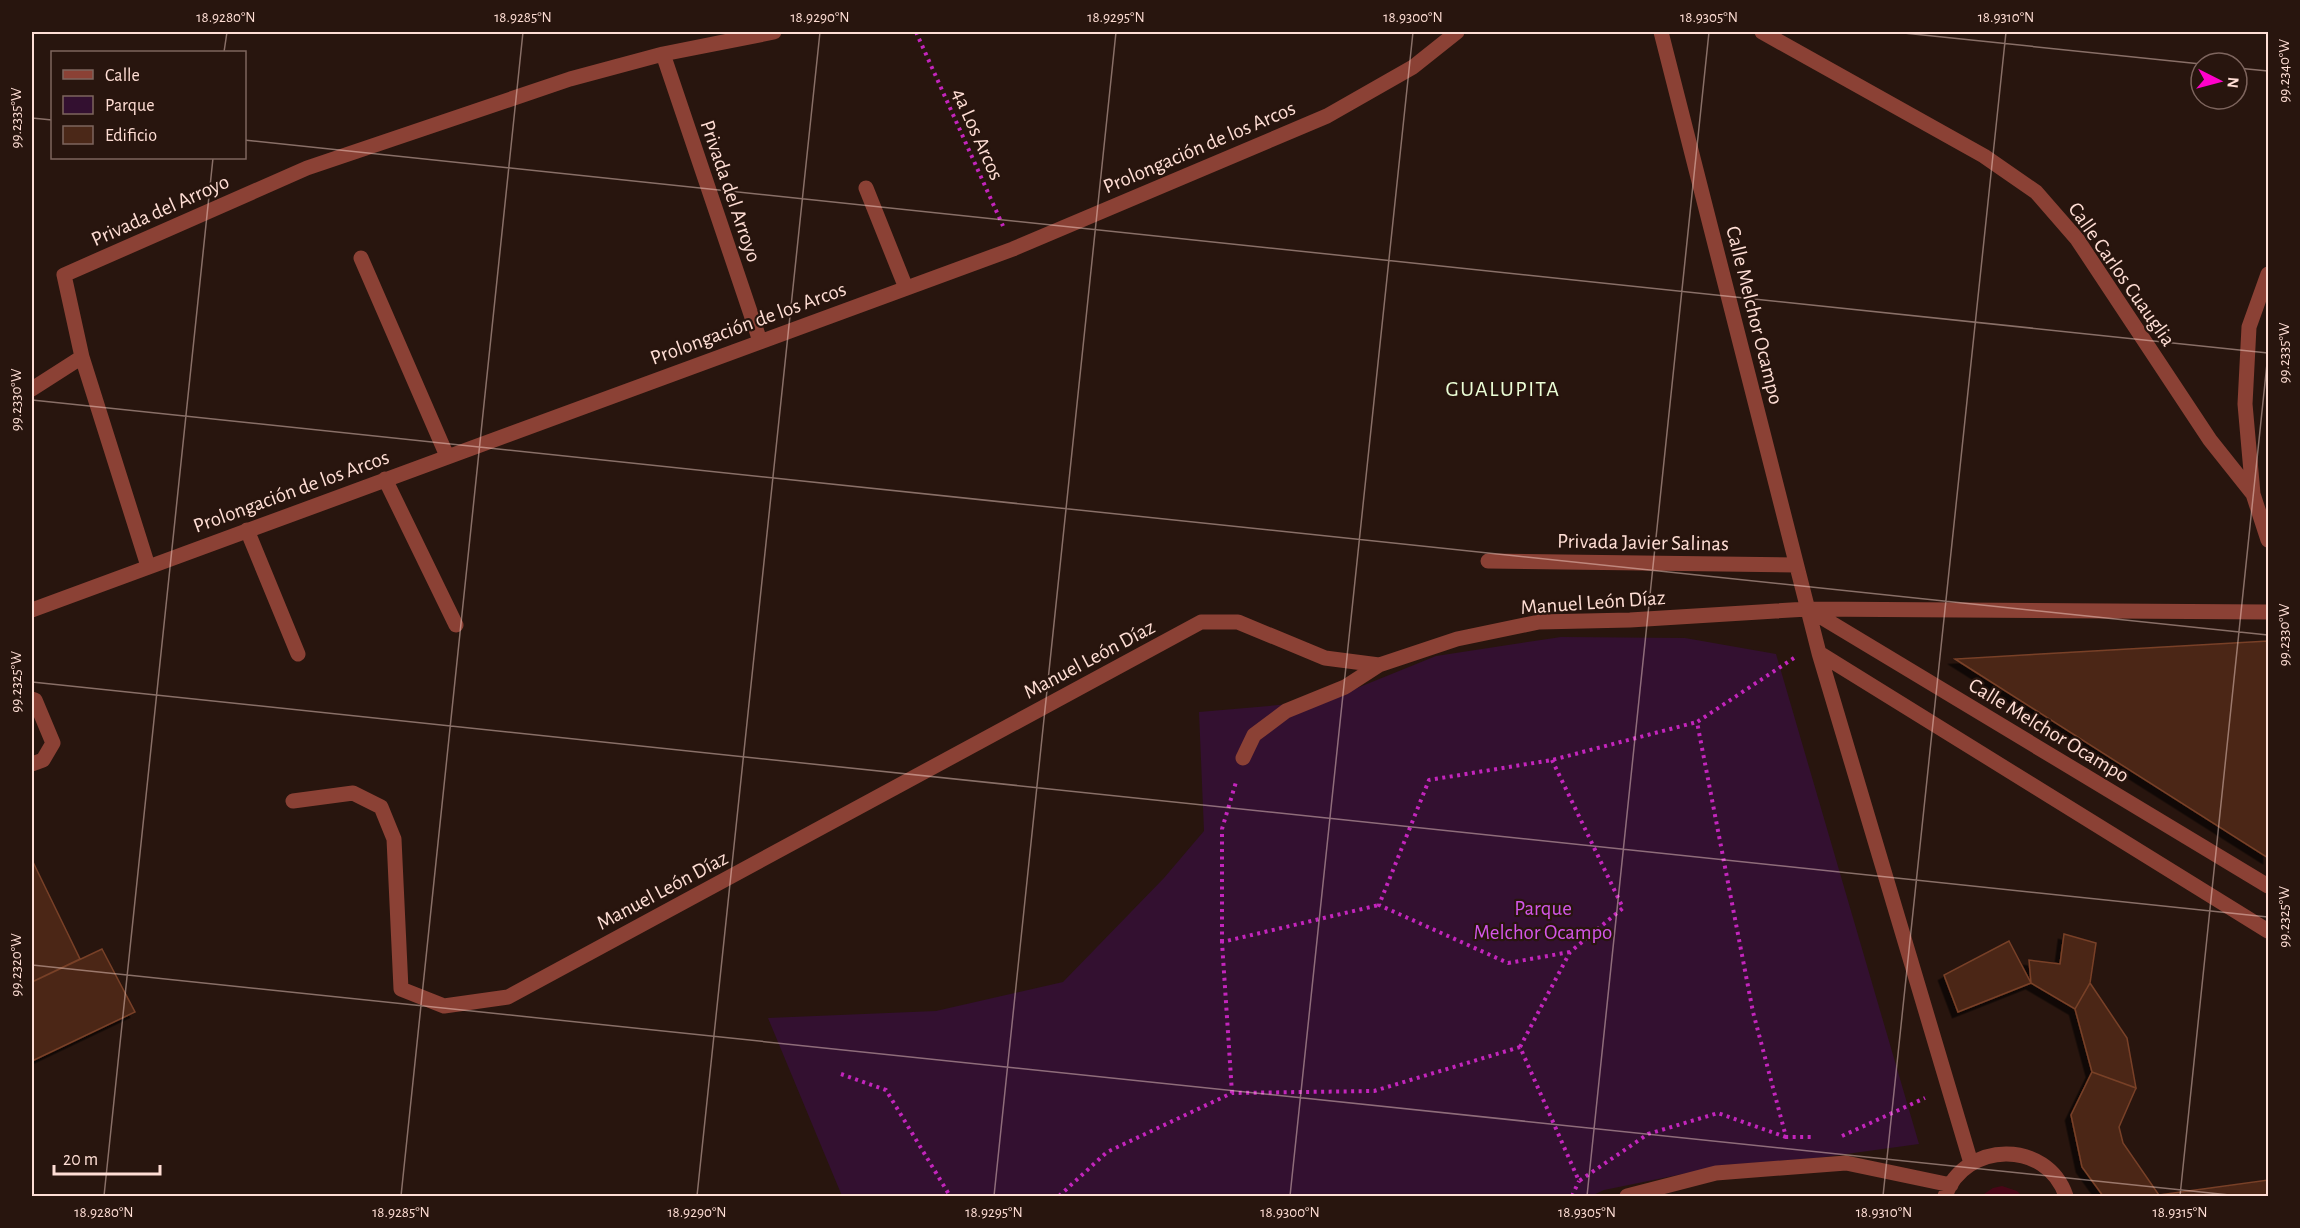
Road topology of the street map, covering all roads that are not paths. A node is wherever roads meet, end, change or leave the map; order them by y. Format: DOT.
graph roads {
  1 [pos="774,32"];
  2 [pos="1457,32"];
  3 [pos="1662,32"];
  4 [pos="1762,32"];
  5 [pos="663,54"];
  6 [pos="866,188"];
  7 [pos="361,258"];
  8 [pos="2268,274"];
  9 [pos="906,288"];
  10 [pos="760,341"];
  11 [pos="82,357"];
  12 [pos="32,389"];
  13 [pos="447,456"];
  14 [pos="385,479"];
  15 [pos="2253,494"];
  16 [pos="247,530"];
  17 [pos="2268,540"];
  18 [pos="1488,561"];
  19 [pos="1796,565"];
  20 [pos="148,566"];
  21 [pos="1808,609"];
  22 [pos="32,610"];
  23 [pos="2268,612"];
  24 [pos="456,625"];
  25 [pos="1818,648"];
  26 [pos="298,654"];
  27 [pos="1379,665"];
  28 [pos="32,699"];
  29 [pos="1243,758"];
  30 [pos="32,764"];
  31 [pos="293,801"];
  32 [pos="2268,886"];
  33 [pos="2268,931"];
  34 [pos="1971,1163"];
  35 [pos="1948,1191"];
  36 [pos="1627,1197"];
  37 [pos="2066,1197"];
  1 -- 5 [label="street, Privada del Arroyo"];
  2 -- 9 [label="street, Prolongación de los Arcos"];
  3 -- 19 [label="street, Calle Melchor Ocampo"];
  4 -- 15 [label="street, Calle Carlos Cuauglia"];
  5 -- 10 [label="street, Privada del Arroyo"];
  5 -- 11 [label="street, Privada del Arroyo"];
  6 -- 9 [label="street"];
  7 -- 13 [label="street"];
  8 -- 15 [label="street"];
  9 -- 10 [label="street, Prolongación de los Arcos"];
  10 -- 13 [label="street, Prolongación de los Arcos"];
  11 -- 12 [label="street"];
  11 -- 20 [label="street, Privada del Arroyo"];
  13 -- 14 [label="street, Prolongación de los Arcos"];
  14 -- 16 [label="street, Prolongación de los Arcos"];
  14 -- 24 [label="street"];
  15 -- 17 [label="street"];
  16 -- 20 [label="street, Prolongación de los Arcos"];
  16 -- 26 [label="street"];
  18 -- 19 [label="street, Privada Javier Salinas"];
  19 -- 21 [label="street, Calle Melchor Ocampo"];
  20 -- 22 [label="street, Prolongación de los Arcos"];
  21 -- 23 [label="street"];
  21 -- 25 [label="street, Calle Melchor Ocampo"];
  21 -- 27 [label="street, Manuel León Díaz"];
  21 -- 32 [label="street, Calle Melchor Ocampo"];
  25 -- 33 [label="street"];
  25 -- 34 [label="street, Calle Melchor Ocampo"];
  27 -- 29 [label="street"];
  27 -- 31 [label="street, Manuel León Díaz"];
  28 -- 30 [label="street"];
  34 -- 35 [label="street"];
  34 -- 37 [label="street"];
  35 -- 36 [label="street"];
}
